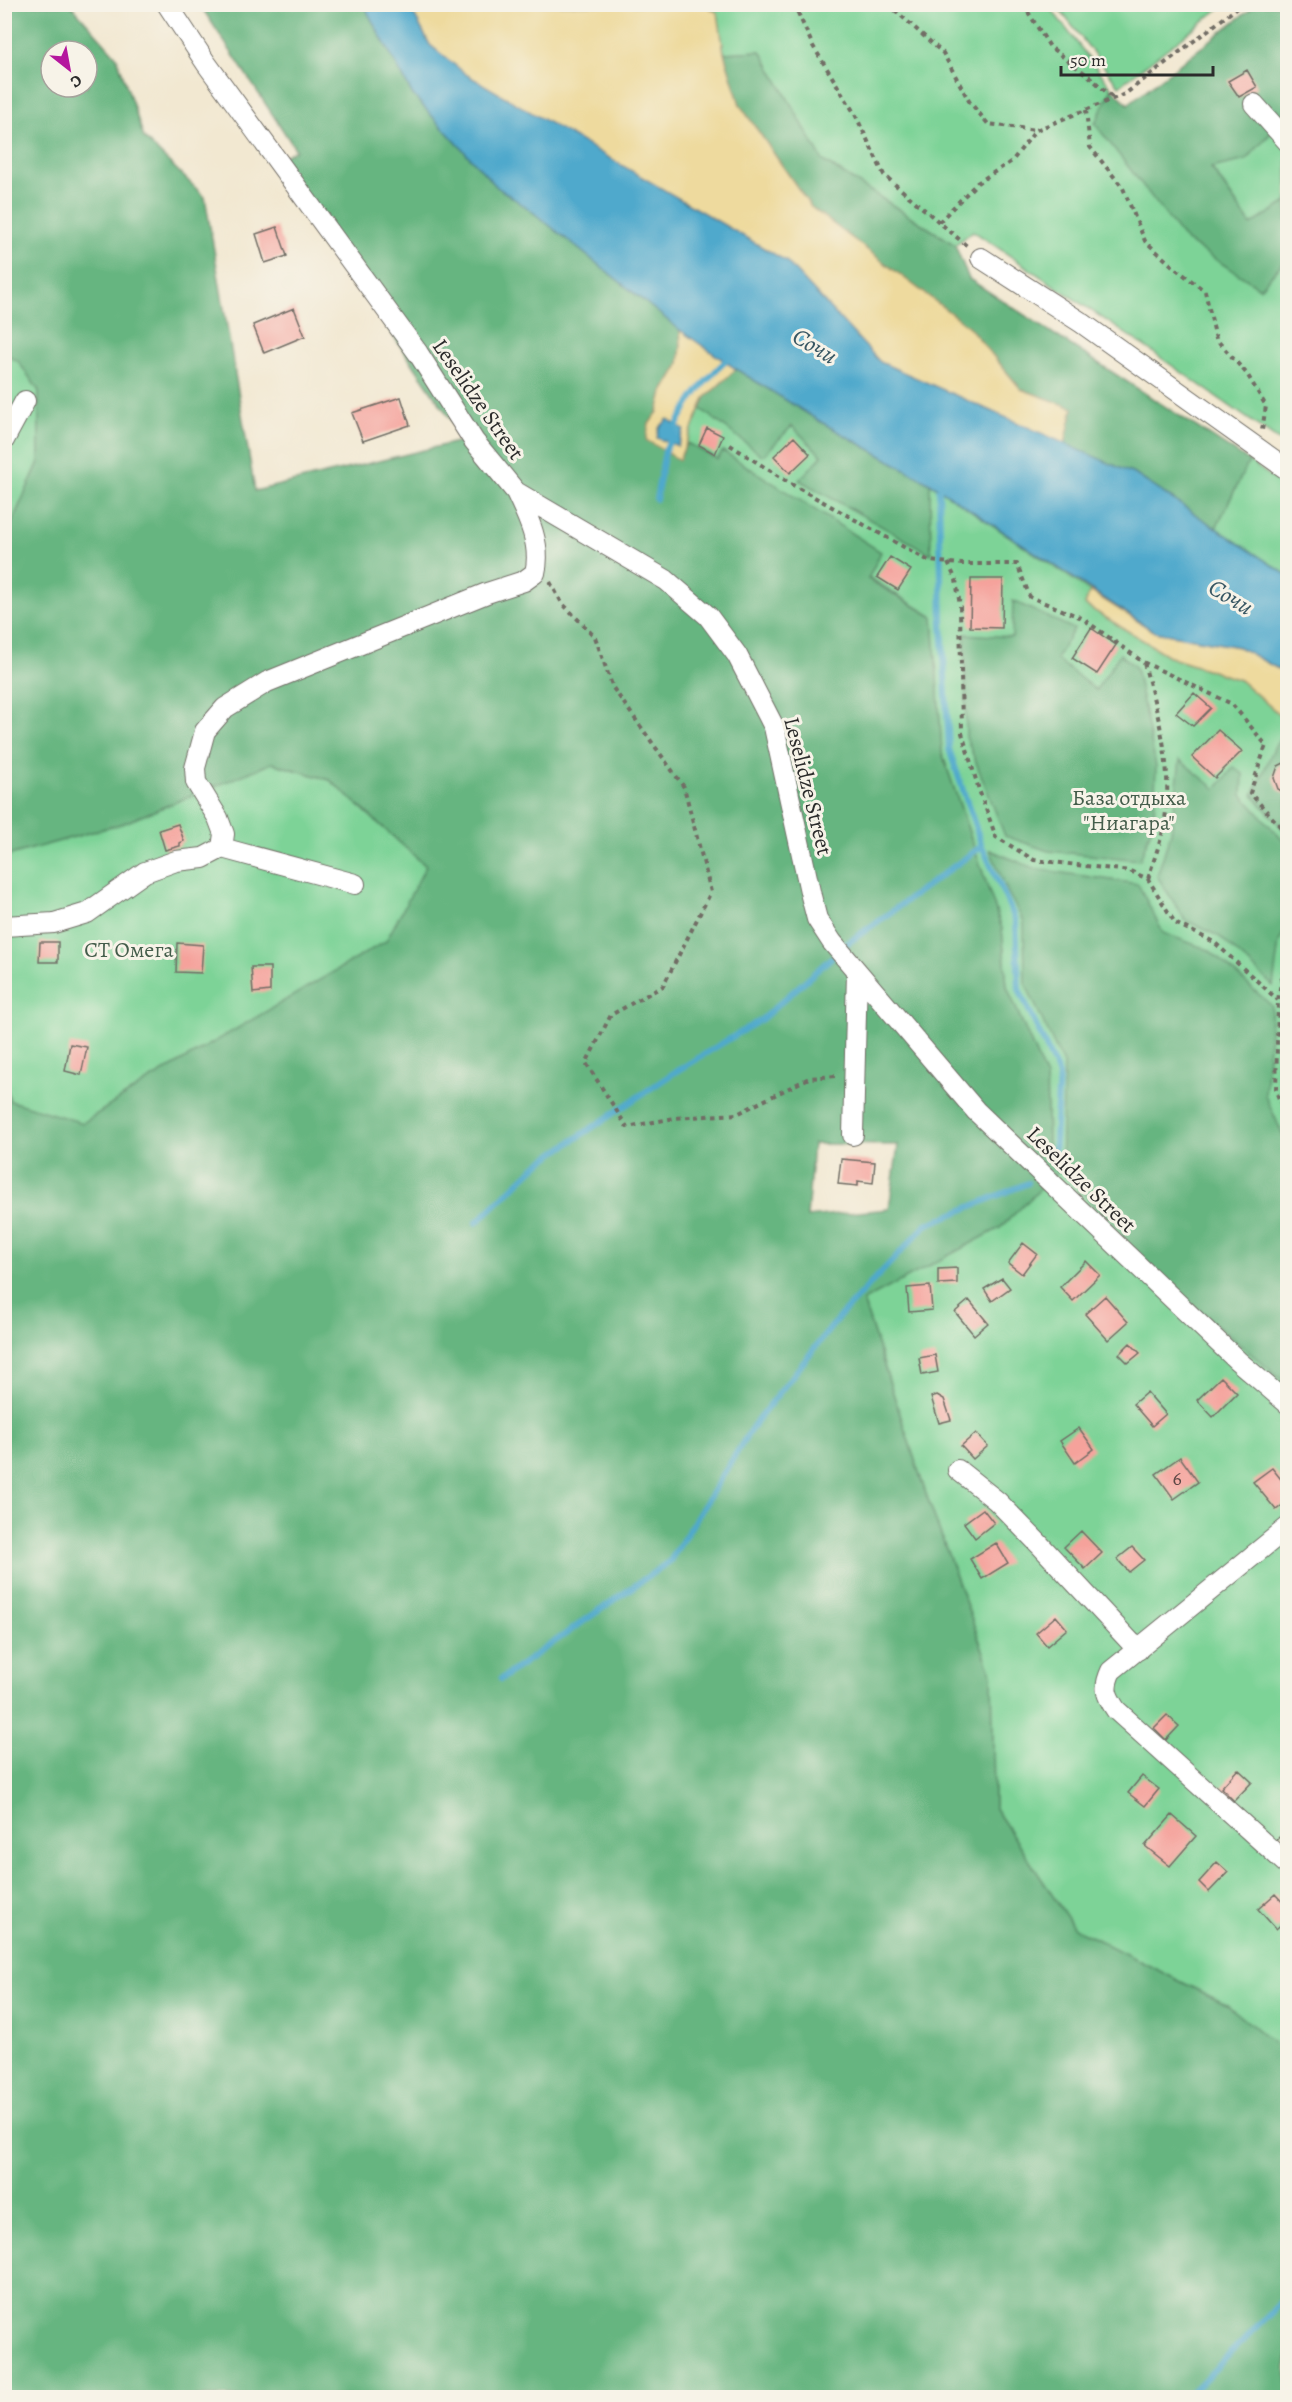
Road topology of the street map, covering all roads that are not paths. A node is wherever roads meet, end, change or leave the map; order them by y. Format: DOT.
graph roads {
  1 [pos="167,4"];
  2 [pos="1254,104"];
  3 [pos="1287,142"];
  4 [pos="981,258"];
  5 [pos="25,401"];
  6 [pos="4,440"];
  7 [pos="1287,470"];
  8 [pos="516,492"];
  9 [pos="222,848"];
  10 [pos="354,884"];
  11 [pos="4,926"];
  12 [pos="857,972"];
  13 [pos="852,1135"];
  14 [pos="1287,1404"];
  15 [pos="958,1470"];
  16 [pos="1287,1527"];
  17 [pos="1138,1650"];
  18 [pos="1287,1865"];
  1 -- 8 [label="street, Leselidze Street"];
  2 -- 3 [label="street"];
  4 -- 7 [label="street"];
  5 -- 6 [label="street"];
  8 -- 9 [label="street"];
  8 -- 12 [label="street, Leselidze Street"];
  9 -- 10 [label="street"];
  9 -- 11 [label="street"];
  12 -- 13 [label="street"];
  12 -- 14 [label="street, Leselidze Street"];
  15 -- 17 [label="street"];
  16 -- 17 [label="street"];
  17 -- 18 [label="street"];
}
